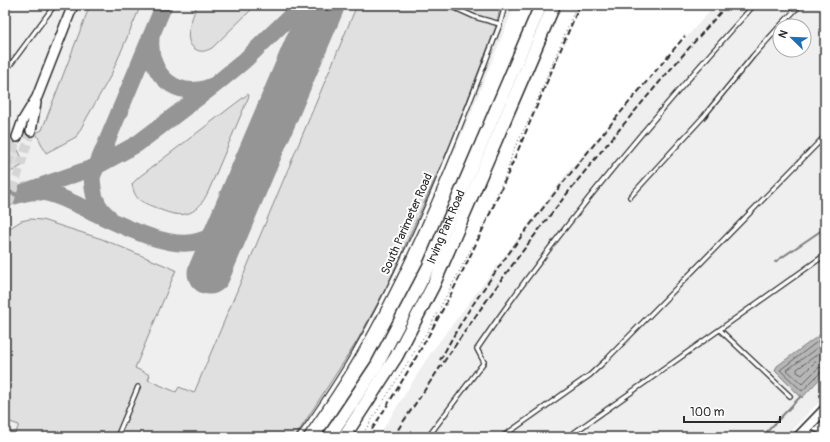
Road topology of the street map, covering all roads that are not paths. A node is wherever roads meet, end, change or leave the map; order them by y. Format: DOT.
graph roads {
  1 [pos="60,5"];
  2 [pos="73,5"];
  3 [pos="505,5"];
  4 [pos="541,5"];
  5 [pos="754,5"];
  6 [pos="800,5"];
  7 [pos="552,6"];
  8 [pos="455,8"];
  9 [pos="788,18"];
  10 [pos="500,24"];
  11 [pos="772,35"];
  12 [pos="5,72"];
  13 [pos="37,97"];
  14 [pos="31,131"];
  15 [pos="825,136"];
  16 [pos="17,137"];
  17 [pos="823,140"];
  18 [pos="630,197"];
  19 [pos="825,255"];
  20 [pos="720,330"];
  21 [pos="138,387"];
  22 [pos="790,396"];
  23 [pos="825,409"];
  24 [pos="805,430"];
  25 [pos="117,437"];
  26 [pos="299,437"];
  27 [pos="329,437"];
  28 [pos="344,437"];
  29 [pos="428,437"];
  30 [pos="502,437"];
  31 [pos="568,437"];
  32 [pos="798,437"];
  33 [pos="820,437"];
  1 -- 12 [label="lane"];
  2 -- 13 [label="street"];
  3 -- 10 [label="lane, South Parimeter Road"];
  4 -- 27 [label="main road, Irving Park Road"];
  5 -- 29 [label="lane"];
  6 -- 9 [label="lane"];
  7 -- 28 [label="main road, Irving Park Road"];
  8 -- 10 [label="lane"];
  10 -- 26 [label="lane, South Parimeter Road"];
  11 -- 18 [label="lane"];
  13 -- 14 [label="street"];
  13 -- 16 [label="street"];
  15 -- 17 [label="lane"];
  17 -- 30 [label="lane"];
  19 -- 20 [label="lane"];
  20 -- 22 [label="lane"];
  20 -- 31 [label="lane"];
  21 -- 25 [label="lane"];
  23 -- 24 [label="street"];
  24 -- 32 [label="street"];
  24 -- 33 [label="lane"];
}
